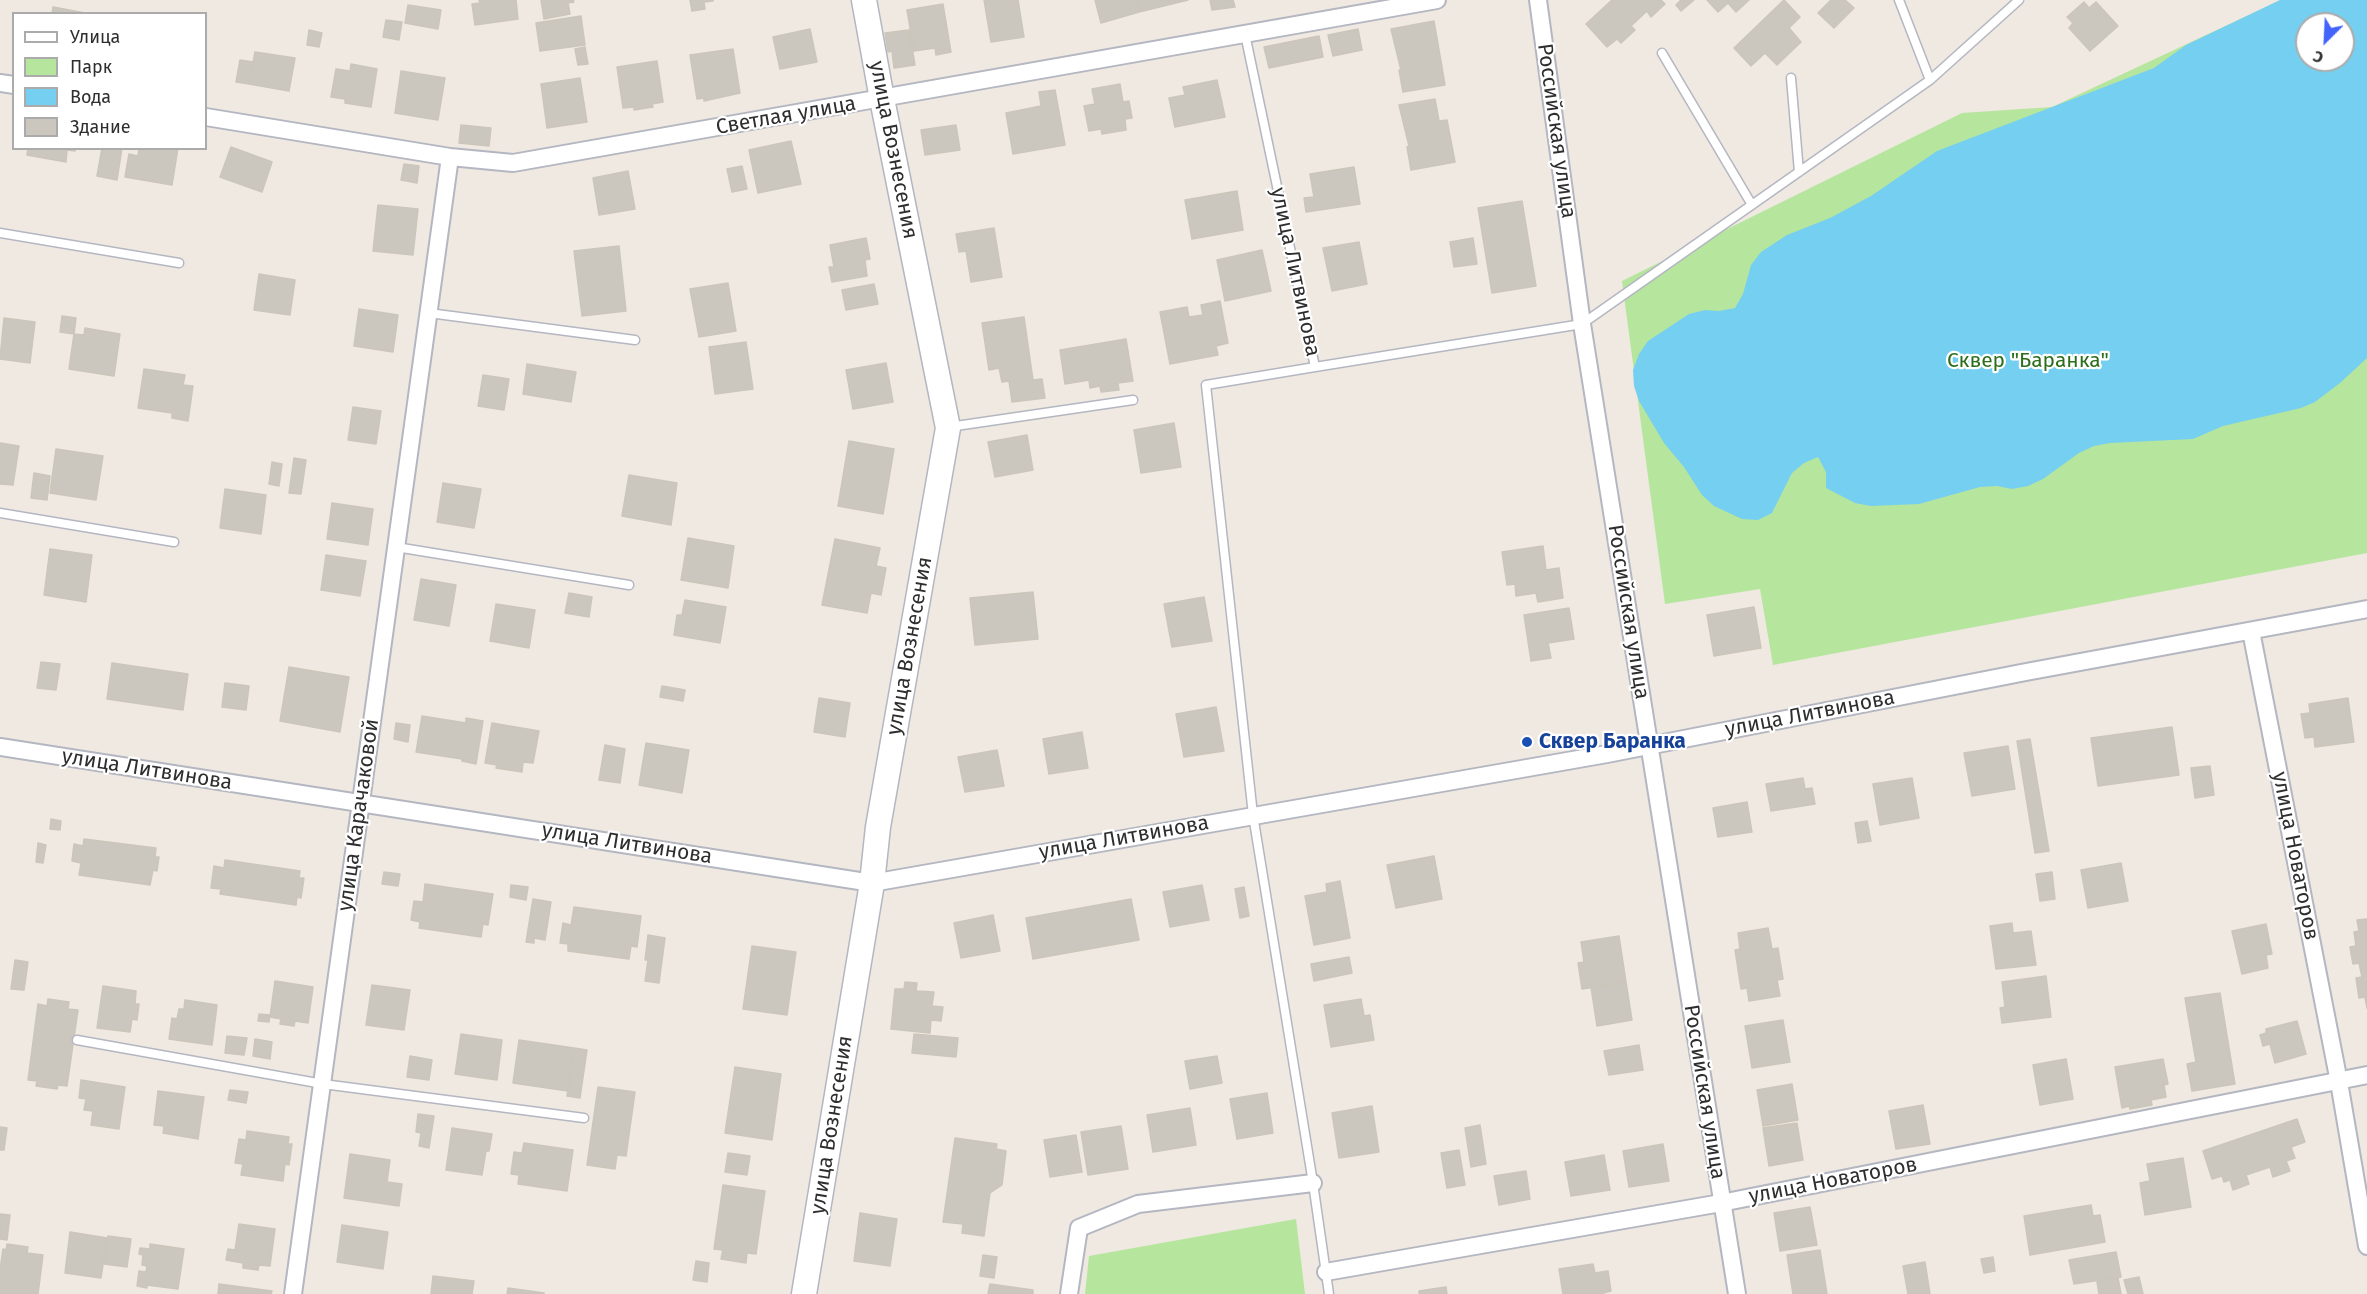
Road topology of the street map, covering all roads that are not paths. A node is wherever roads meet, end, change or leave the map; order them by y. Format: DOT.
graph roads {
  1 [pos="864,0"];
  2 [pos="1437,0"];
  3 [pos="1538,0"];
  4 [pos="1899,0"];
  5 [pos="2019,0"];
  6 [pos="1245,34"];
  7 [pos="1662,53"];
  8 [pos="1791,78"];
  9 [pos="1930,80"];
  10 [pos="882,99"];
  11 [pos="207,117"];
  12 [pos="450,157"];
  13 [pos="1799,172"];
  14 [pos="1752,205"];
  15 [pos="0,233"];
  16 [pos="179,263"];
  17 [pos="429,314"];
  18 [pos="1582,324"];
  19 [pos="635,340"];
  20 [pos="1315,367"];
  21 [pos="1133,400"];
  22 [pos="948,428"];
  23 [pos="0,513"];
  24 [pos="174,542"];
  25 [pos="396,547"];
  26 [pos="629,585"];
  27 [pos="2367,609"];
  28 [pos="2251,631"];
  29 [pos="1649,746"];
  30 [pos="0,747"];
  31 [pos="360,804"];
  32 [pos="1253,815"];
  33 [pos="872,883"];
  34 [pos="77,1040"];
  35 [pos="2367,1076"];
  36 [pos="2339,1082"];
  37 [pos="323,1084"];
  38 [pos="584,1118"];
  39 [pos="1313,1183"];
  40 [pos="1721,1203"];
  41 [pos="2367,1246"];
  42 [pos="1326,1272"];
  43 [pos="294,1294"];
  44 [pos="804,1294"];
  45 [pos="1069,1294"];
  46 [pos="1329,1294"];
  47 [pos="1737,1294"];
  1 -- 10 [label="street, улица Вознесения"];
  2 -- 6 [label="street, Светлая улица"];
  3 -- 18 [label="street, Российская улица"];
  4 -- 9 [label="lane"];
  5 -- 9 [label="lane"];
  6 -- 10 [label="street, Светлая улица"];
  6 -- 20 [label="lane, улица Литвинова"];
  7 -- 14 [label="lane"];
  8 -- 13 [label="lane"];
  9 -- 13 [label="lane"];
  10 -- 12 [label="street, Светлая улица"];
  10 -- 22 [label="street, улица Вознесения"];
  11 -- 12 [label="street, Светлая улица"];
  12 -- 17 [label="street, улица Карачаковой"];
  13 -- 14 [label="lane"];
  14 -- 18 [label="lane"];
  15 -- 16 [label="lane"];
  17 -- 19 [label="lane"];
  17 -- 25 [label="street, улица Карачаковой"];
  18 -- 20 [label="lane"];
  18 -- 29 [label="street, Российская улица"];
  20 -- 32 [label="lane, улица Литвинова"];
  21 -- 22 [label="lane"];
  22 -- 33 [label="street, улица Вознесения"];
  23 -- 24 [label="lane"];
  25 -- 26 [label="lane"];
  25 -- 31 [label="street, улица Карачаковой"];
  27 -- 28 [label="street, улица Литвинова"];
  28 -- 29 [label="street, улица Литвинова"];
  28 -- 36 [label="street, улица Новаторов"];
  29 -- 32 [label="street, улица Литвинова"];
  29 -- 40 [label="street, Российская улица"];
  30 -- 31 [label="street, улица Литвинова"];
  31 -- 33 [label="street, улица Литвинова"];
  31 -- 37 [label="street, улица Карачаковой"];
  32 -- 33 [label="street, улица Литвинова"];
  32 -- 39 [label="lane"];
  33 -- 44 [label="street, улица Вознесения"];
  34 -- 37 [label="lane"];
  35 -- 36 [label="street, улица Новаторов"];
  36 -- 40 [label="street, улица Новаторов"];
  36 -- 41 [label="street, улица Новаторов"];
  37 -- 38 [label="lane"];
  37 -- 43 [label="street, улица Карачаковой"];
  39 -- 42 [label="lane"];
  39 -- 45 [label="street"];
  40 -- 42 [label="street, улица Новаторов"];
  40 -- 47 [label="street, Российская улица"];
  42 -- 46 [label="lane"];
}
